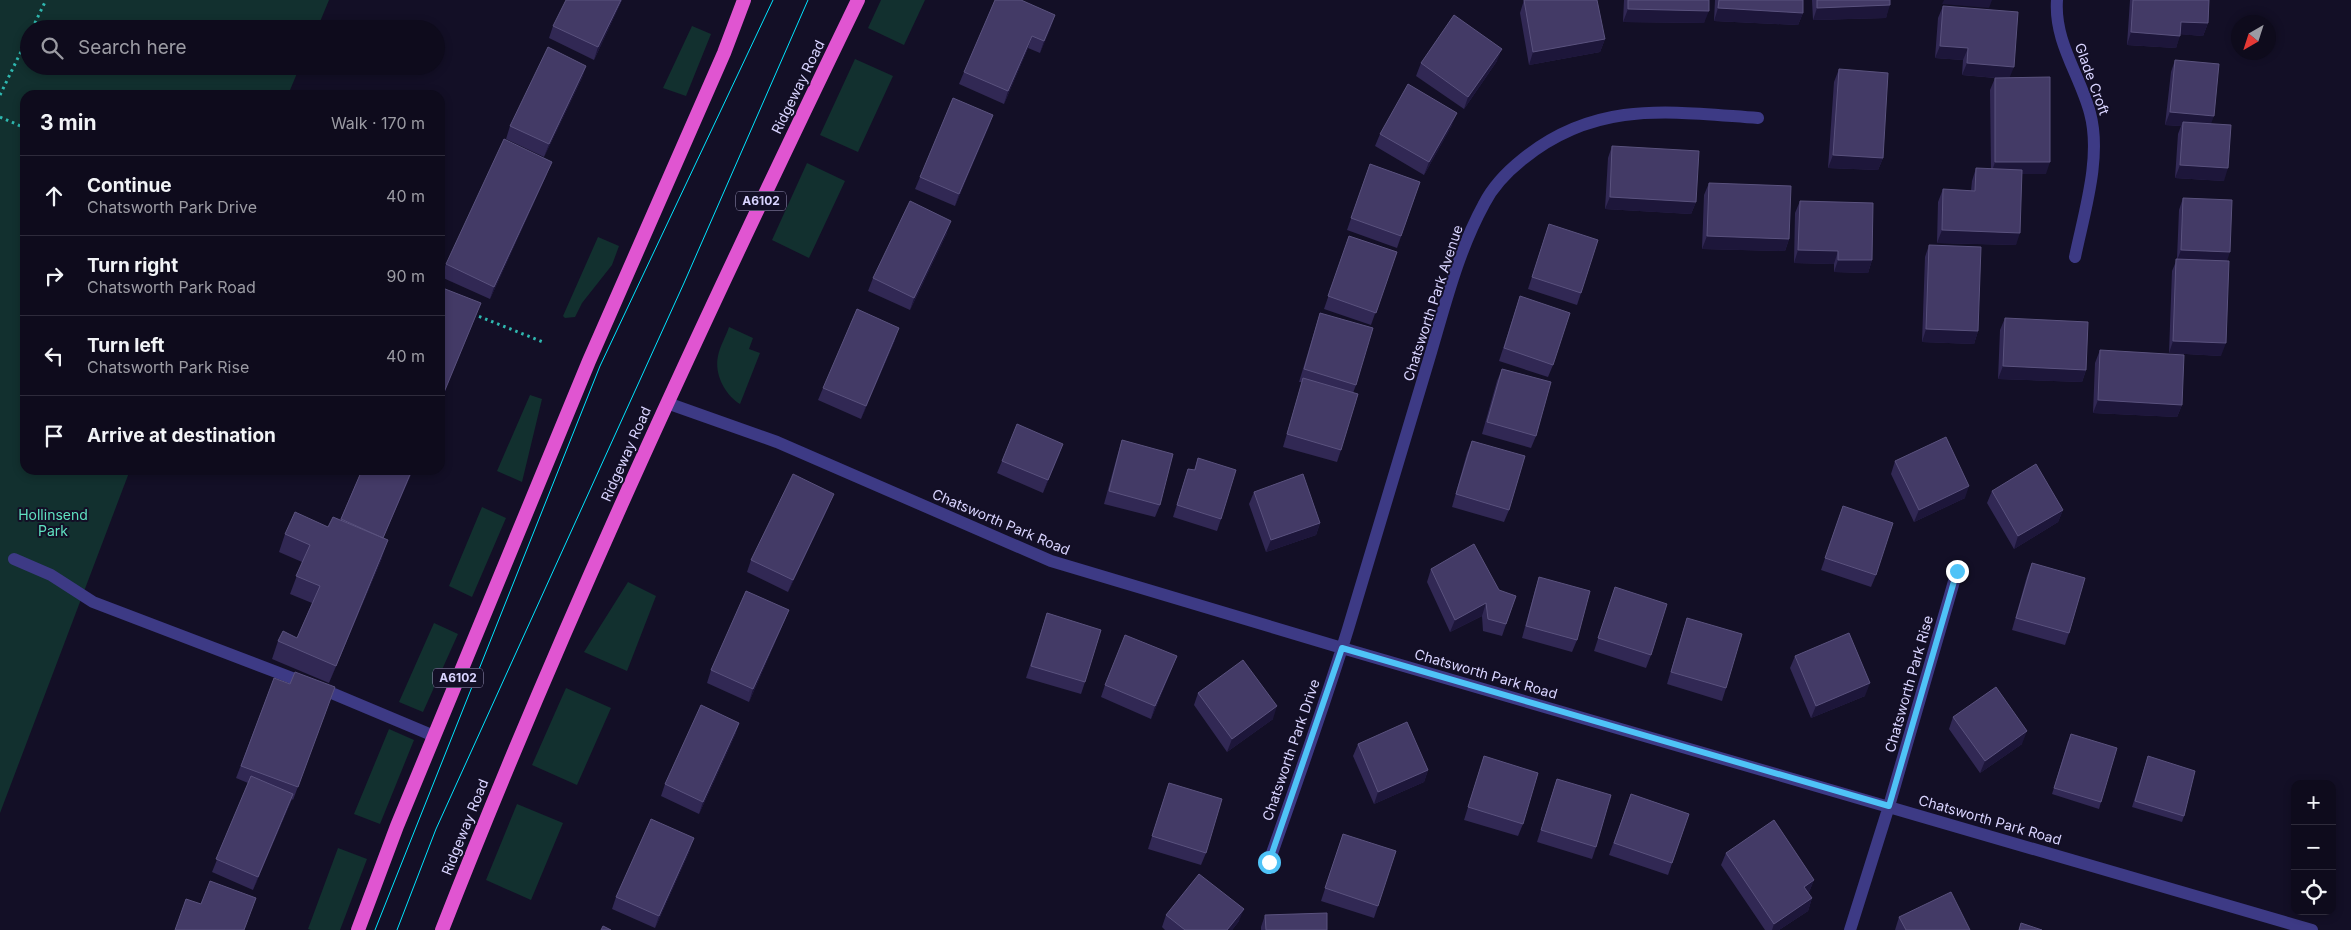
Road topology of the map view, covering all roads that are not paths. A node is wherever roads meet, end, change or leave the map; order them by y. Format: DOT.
graph roads {
  1 [pos="744,0"];
  2 [pos="858,0"];
  3 [pos="2058,0"];
  4 [pos="1758,118"];
  5 [pos="2075,257"];
  6 [pos="667,402"];
  7 [pos="14,559"];
  8 [pos="1957,571"];
  9 [pos="1342,648"];
  10 [pos="434,736"];
  11 [pos="1889,806"];
  12 [pos="1269,862"];
  13 [pos="358,930"];
  14 [pos="442,930"];
  15 [pos="1850,930"];
  16 [pos="2312,930"];
  1 -- 10 [label="highway, A6102"];
  2 -- 6 [label="highway, Ridgeway Road / A6102"];
  3 -- 5 [label="street, Glade Croft"];
  4 -- 9 [label="street, Chatsworth Park Avenue"];
  6 -- 9 [label="street, Chatsworth Park Road"];
  6 -- 14 [label="highway, Ridgeway Road / A6102"];
  7 -- 10 [label="street"];
  8 -- 11 [label="street, Chatsworth Park Rise"];
  9 -- 11 [label="street, Chatsworth Park Road"];
  9 -- 12 [label="street, Chatsworth Park Drive"];
  10 -- 13 [label="highway, A6102"];
  11 -- 15 [label="street, Chatsworth Park Rise"];
  11 -- 16 [label="street, Chatsworth Park Road"];
}
